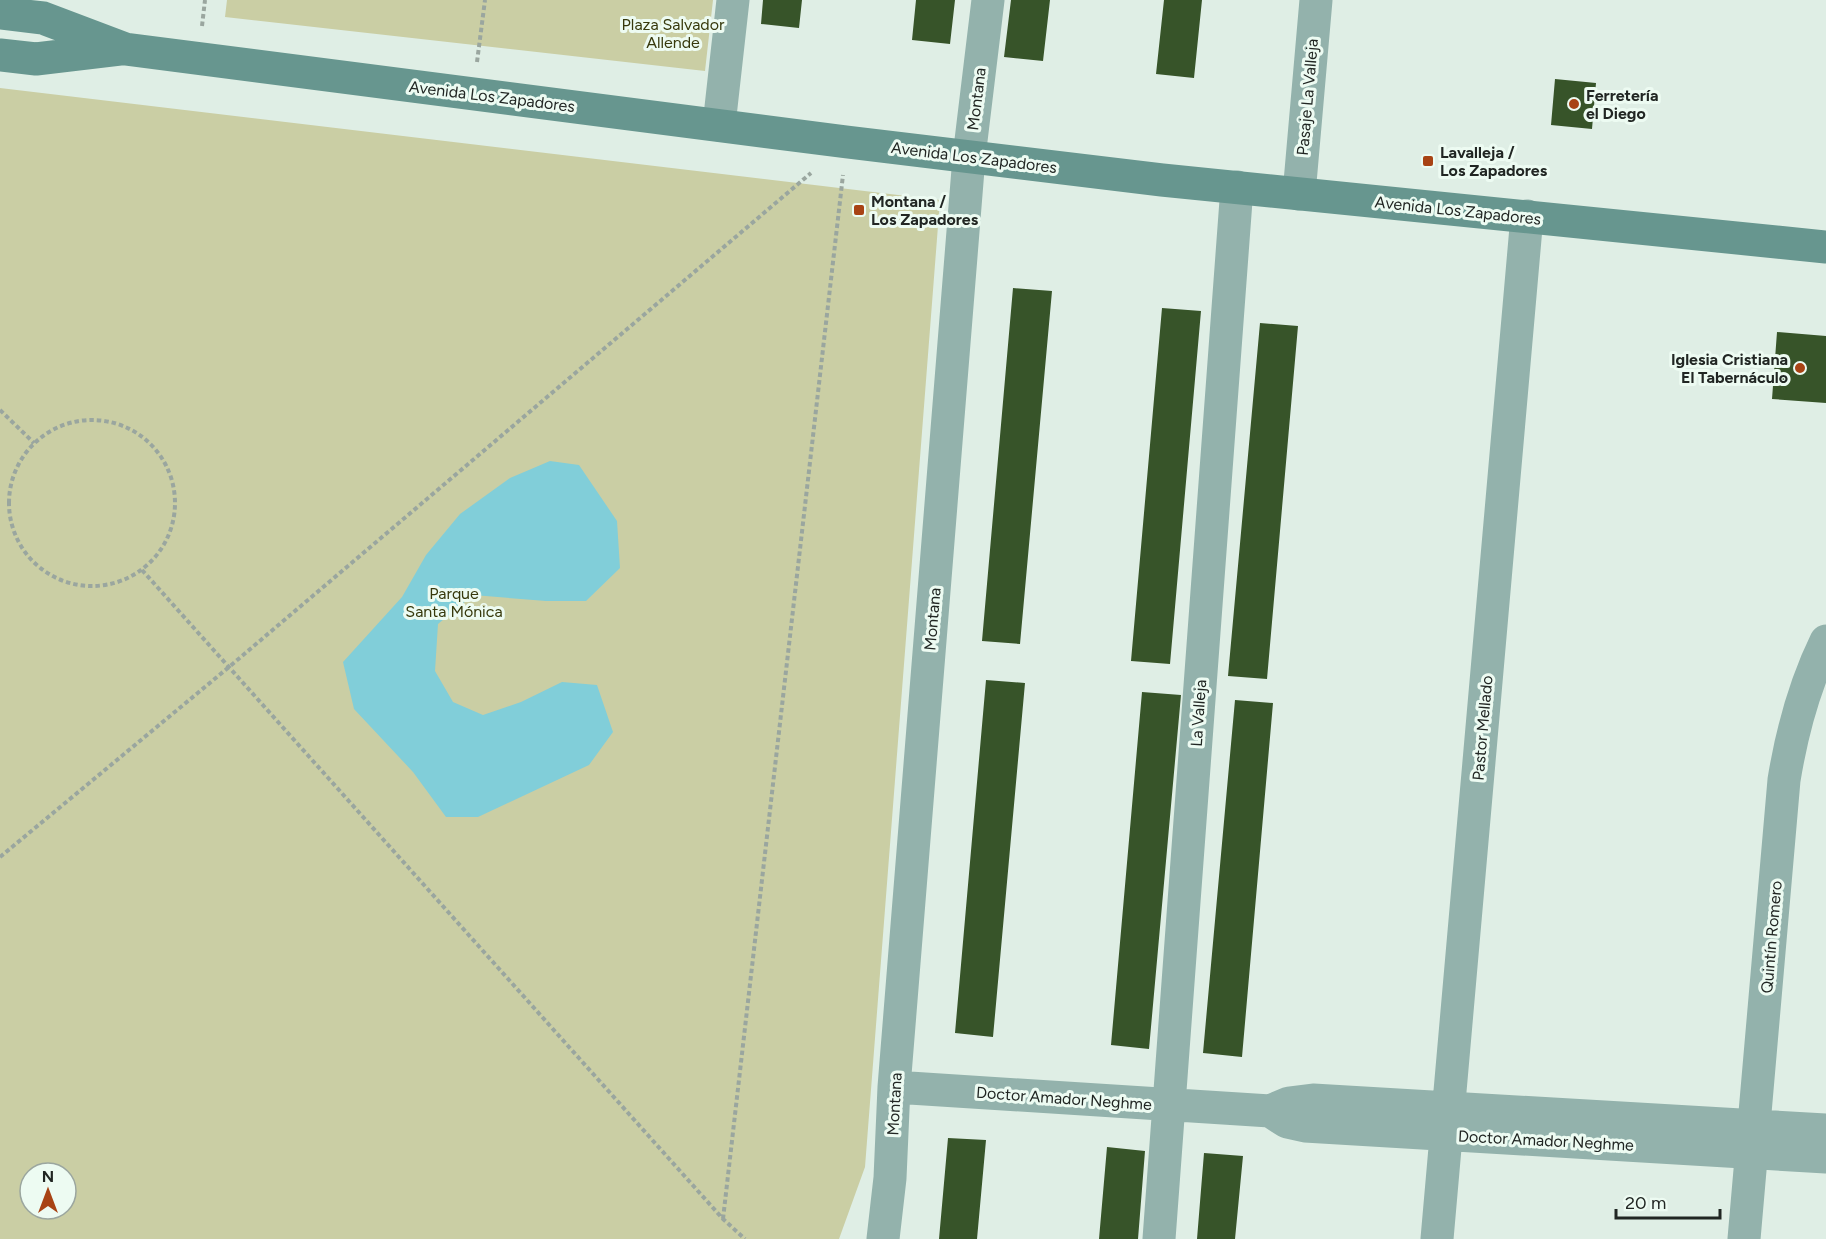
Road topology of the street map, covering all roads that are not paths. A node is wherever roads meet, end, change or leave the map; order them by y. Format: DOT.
graph roads {
  1 [pos="733,0"];
  2 [pos="988,0"];
  3 [pos="1316,0"];
  4 [pos="0,13"];
  5 [pos="125,49"];
  6 [pos="0,55"];
  7 [pos="719,125"];
  8 [pos="969,157"];
  9 [pos="1237,187"];
  10 [pos="1299,194"];
  11 [pos="1527,216"];
  12 [pos="1826,247"];
  13 [pos="1826,641"];
  14 [pos="894,1087"];
  15 [pos="1169,1105"];
  16 [pos="1447,1121"];
  17 [pos="1826,1130"];
  18 [pos="1753,1139"];
  19 [pos="1826,1157"];
  20 [pos="883,1239"];
  21 [pos="1159,1239"];
  22 [pos="1437,1239"];
  23 [pos="1744,1239"];
  1 -- 7 [label="street"];
  2 -- 8 [label="street, Montana"];
  3 -- 10 [label="street, Pasaje La Valleja"];
  4 -- 5 [label="main road, Avenida Los Zapadores"];
  5 -- 6 [label="main road, Avenida Los Zapadores"];
  5 -- 7 [label="main road, Avenida Los Zapadores"];
  7 -- 8 [label="main road, Avenida Los Zapadores"];
  8 -- 9 [label="main road, Avenida Los Zapadores"];
  8 -- 14 [label="street, Montana"];
  9 -- 10 [label="main road, Avenida Los Zapadores"];
  9 -- 15 [label="street, La Valleja"];
  10 -- 11 [label="main road, Avenida Los Zapadores"];
  11 -- 12 [label="main road, Avenida Los Zapadores"];
  11 -- 16 [label="street, Pastor Mellado"];
  13 -- 18 [label="street, Quintín Romero"];
  14 -- 15 [label="street, Doctor Amador Neghme"];
  14 -- 20 [label="street, Montana"];
  15 -- 16 [label="street, Doctor Amador Neghme"];
  15 -- 21 [label="street, La Valleja"];
  16 -- 18 [label="street, Doctor Amador Neghme"];
  16 -- 22 [label="street, Pastor Mellado"];
  17 -- 18 [label="street, Doctor Amador Neghme"];
  18 -- 19 [label="street, Doctor Amador Neghme"];
  18 -- 23 [label="street, Quintín Romero"];
}
